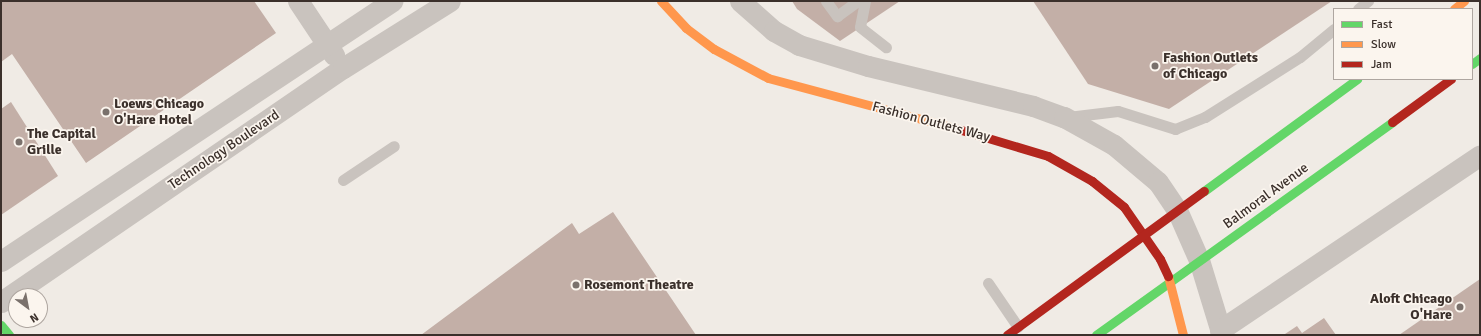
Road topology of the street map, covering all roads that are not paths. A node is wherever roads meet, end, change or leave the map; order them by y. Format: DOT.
graph roads {
  1 [pos="298,1"];
  2 [pos="393,1"];
  3 [pos="450,1"];
  4 [pos="661,1"];
  5 [pos="740,1"];
  6 [pos="826,1"];
  7 [pos="858,1"];
  8 [pos="865,1"];
  9 [pos="1368,1"];
  10 [pos="1464,1"];
  11 [pos="1359,8"];
  12 [pos="1455,8"];
  13 [pos="1333,30"];
  14 [pos="327,44"];
  15 [pos="886,47"];
  16 [pos="343,68"];
  17 [pos="1356,80"];
  18 [pos="1450,80"];
  19 [pos="1064,117"];
  20 [pos="394,146"];
  21 [pos="1480,155"];
  22 [pos="343,180"];
  23 [pos="1177,210"];
  24 [pos="1145,234"];
  25 [pos="1199,260"];
  26 [pos="1,261"];
  27 [pos="1171,281"];
  28 [pos="988,283"];
  29 [pos="1,302"];
  30 [pos="1,325"];
  31 [pos="1018,327"];
  32 [pos="1221,332"];
  33 [pos="9,335"];
  34 [pos="1007,335"];
  35 [pos="1096,335"];
  36 [pos="1182,335"];
  1 -- 14 [label="street"];
  2 -- 14 [label="street"];
  3 -- 16 [label="street, Technology Boulevard"];
  4 -- 24 [label="street, Fashion Outlets Way"];
  5 -- 19 [label="street"];
  6 -- 7 [label="lane"];
  8 -- 15 [label="lane"];
  9 -- 11 [label="lane"];
  10 -- 12 [label="street"];
  13 -- 19 [label="lane"];
  14 -- 16 [label="street"];
  14 -- 26 [label="street"];
  16 -- 29 [label="street, Technology Boulevard"];
  17 -- 23 [label="street"];
  18 -- 25 [label="street, Balmoral Avenue"];
  19 -- 23 [label="street"];
  20 -- 22 [label="lane"];
  21 -- 32 [label="street"];
  23 -- 24 [label="street"];
  23 -- 25 [label="street"];
  24 -- 27 [label="street, Fashion Outlets Way"];
  24 -- 31 [label="street"];
  25 -- 27 [label="street, Balmoral Avenue"];
  25 -- 32 [label="street"];
  27 -- 35 [label="street, Balmoral Avenue"];
  27 -- 36 [label="street, Fashion Outlets Way"];
  28 -- 31 [label="lane"];
  30 -- 33 [label="street"];
  31 -- 34 [label="street"];
}
